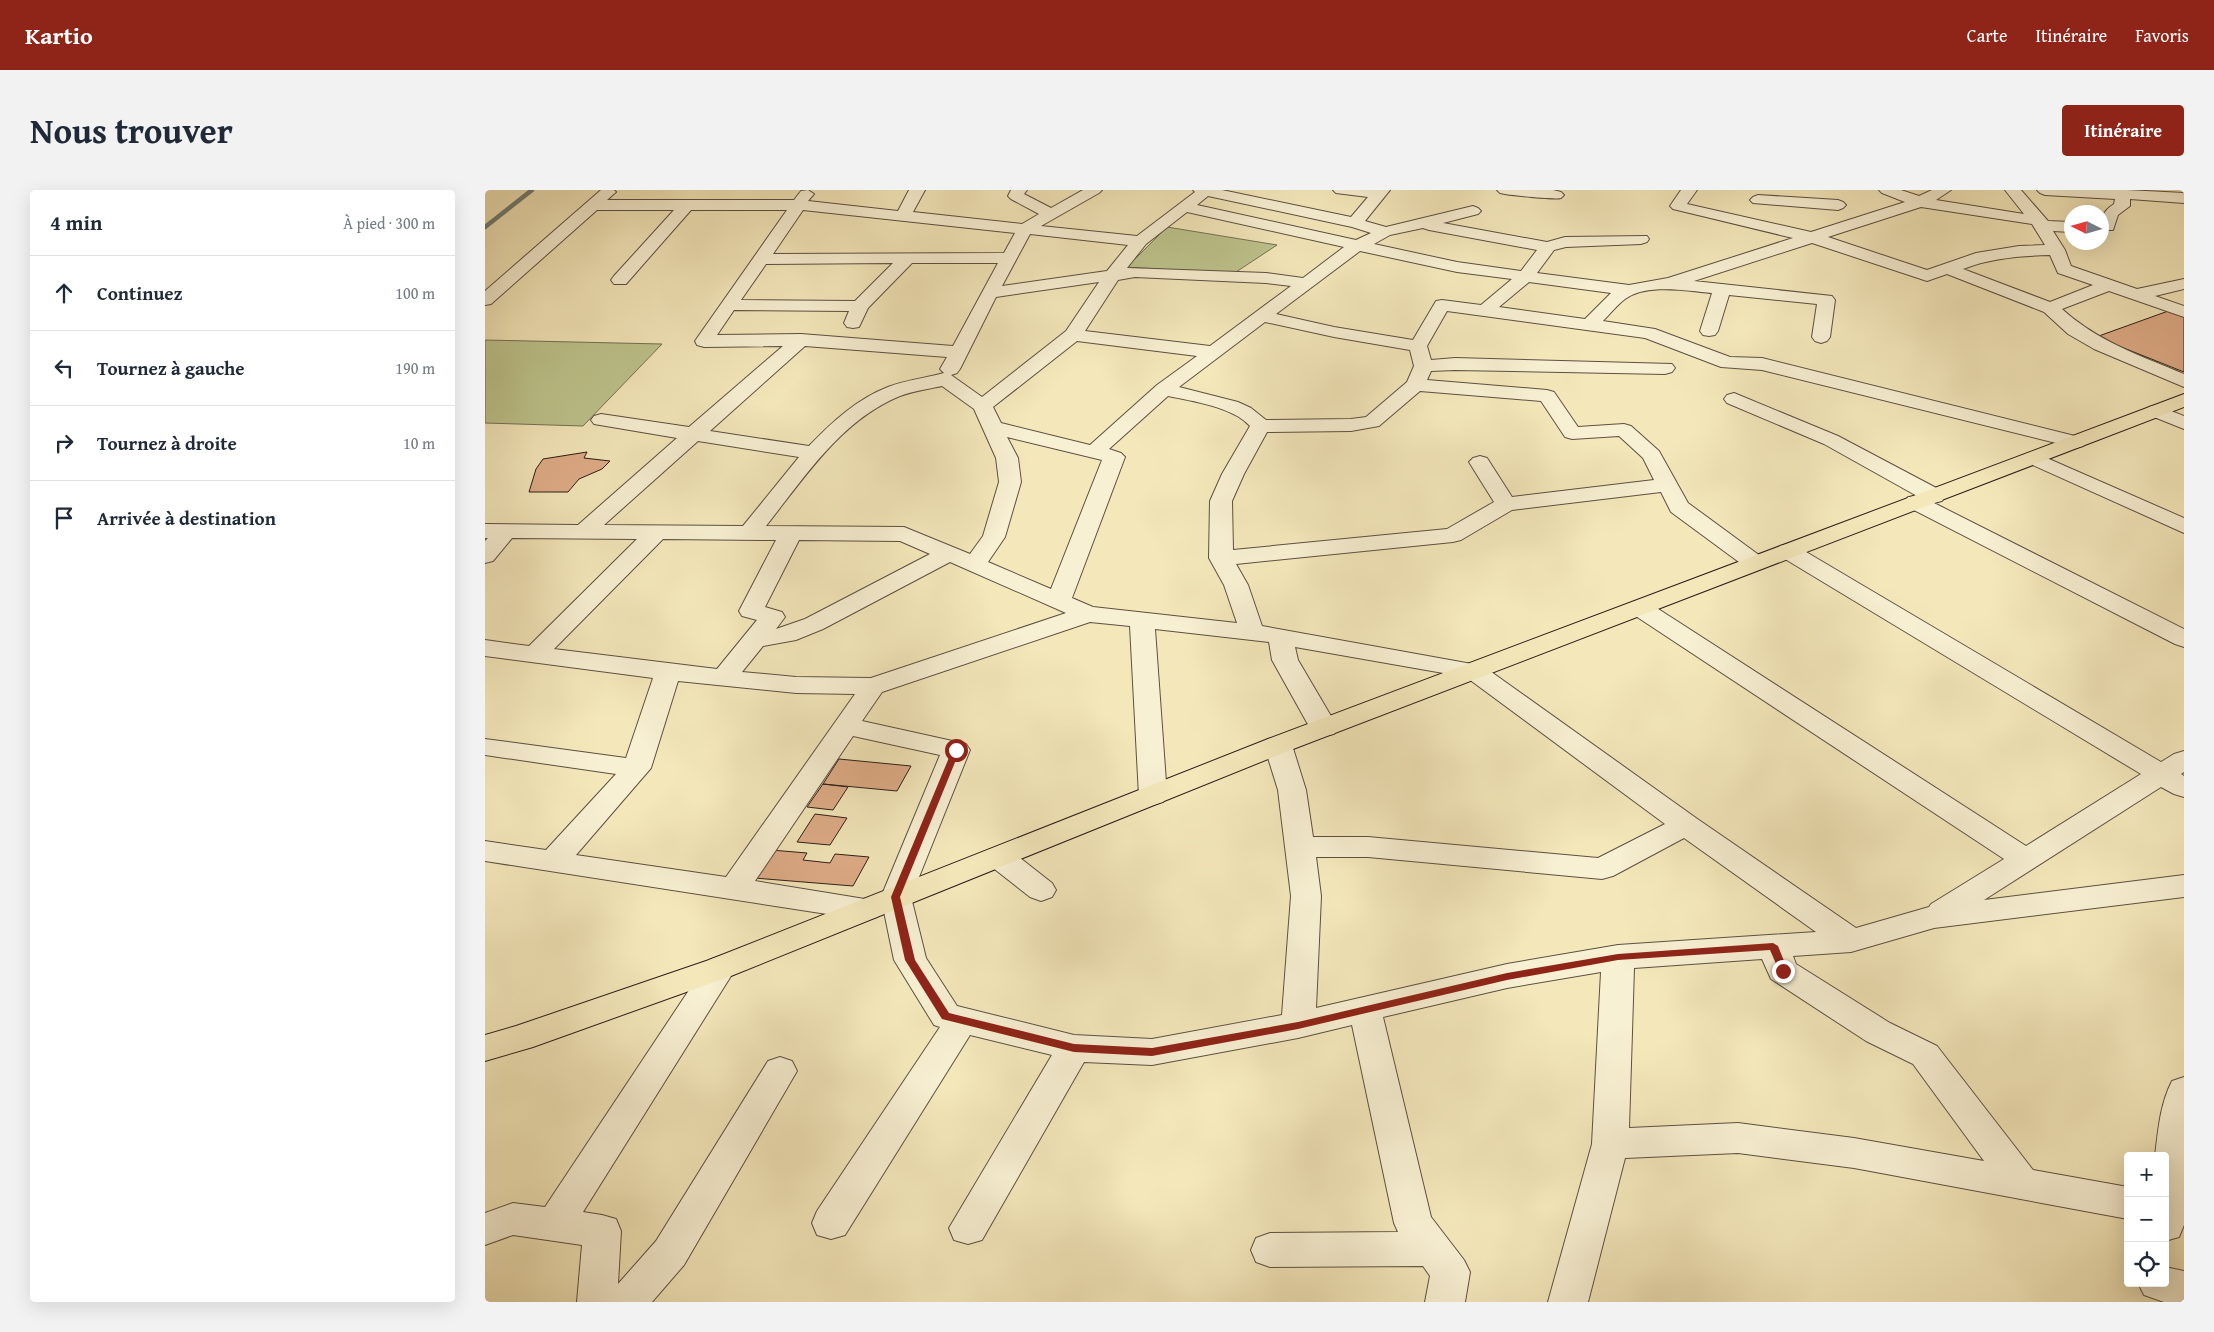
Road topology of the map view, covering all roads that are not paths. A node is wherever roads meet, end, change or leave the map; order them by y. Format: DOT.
graph roads {
  1 [pos="610,190"];
  2 [pos="808,190"];
  3 [pos="917,190"];
  4 [pos="1019,190"];
  5 [pos="1094,190"];
  6 [pos="1201,190"];
  7 [pos="1206,190"];
  8 [pos="1341,190"];
  9 [pos="1505,190"];
  10 [pos="1689,190"];
  11 [pos="1887,190"];
  12 [pos="1943,190"];
  13 [pos="2013,190"];
  14 [pos="2045,190"];
  15 [pos="1381,191"];
  16 [pos="1560,193"];
  17 [pos="2121,193"];
  18 [pos="1838,197"];
  19 [pos="2184,198"];
  20 [pos="1758,200"];
  21 [pos="1920,202"];
  22 [pos="593,205"];
  23 [pos="687,205"];
  24 [pos="798,205"];
  25 [pos="1541,206"];
  26 [pos="1184,207"];
  27 [pos="1473,211"];
  28 [pos="1049,213"];
  29 [pos="903,216"];
  30 [pos="1355,223"];
  31 [pos="1417,223"];
  32 [pos="2041,224"];
  33 [pos="2109,225"];
  34 [pos="2064,226"];
  35 [pos="1026,228"];
  36 [pos="1839,229"];
  37 [pos="1385,232"];
  38 [pos="1814,238"];
  39 [pos="1641,239"];
  40 [pos="1139,241"];
  41 [pos="1356,246"];
  42 [pos="1548,247"];
  43 [pos="2057,250"];
  44 [pos="907,258"];
  45 [pos="1009,258"];
  46 [pos="761,259"];
  47 [pos="1946,268"];
  48 [pos="1113,274"];
  49 [pos="1526,276"];
  50 [pos="620,280"];
  51 [pos="1305,283"];
  52 [pos="1671,284"];
  53 [pos="2184,284"];
  54 [pos="2109,285"];
  55 [pos="1629,290"];
  56 [pos="1722,290"];
  57 [pos="989,293"];
  58 [pos="2136,295"];
  59 [pos="485,300"];
  60 [pos="729,305"];
  61 [pos="860,306"];
  62 [pos="2050,308"];
  63 [pos="1484,311"];
  64 [pos="2184,312"];
  65 [pos="1262,316"];
  66 [pos="1589,325"];
  67 [pos="1709,331"];
  68 [pos="1073,335"];
  69 [pos="1821,337"];
  70 [pos="801,340"];
  71 [pos="846,343"];
  72 [pos="1418,346"];
  73 [pos="959,352"];
  74 [pos="1213,352"];
  75 [pos="1728,362"];
  76 [pos="1423,366"];
  77 [pos="1645,367"];
  78 [pos="1665,368"];
  79 [pos="945,379"];
  80 [pos="2184,381"];
  81 [pos="1415,386"];
  82 [pos="1164,389"];
  83 [pos="1734,399"];
  84 [pos="2184,400"];
  85 [pos="983,406"];
  86 [pos="2156,411"];
  87 [pos="601,420"];
  88 [pos="2184,423"];
  89 [pos="1260,426"];
  90 [pos="993,428"];
  91 [pos="694,434"];
  92 [pos="2076,442"];
  93 [pos="1094,452"];
  94 [pos="815,453"];
  95 [pos="2033,458"];
  96 [pos="1480,462"];
  97 [pos="1668,486"];
  98 [pos="1925,499"];
  99 [pos="1506,504"];
  100 [pos="2184,526"];
  101 [pos="496,531"];
  102 [pos="583,532"];
  103 [pos="657,532"];
  104 [pos="749,533"];
  105 [pos="791,533"];
  106 [pos="1788,550"];
  107 [pos="950,554"];
  108 [pos="485,556"];
  109 [pos="1221,558"];
  110 [pos="1755,563"];
  111 [pos="974,564"];
  112 [pos="1059,601"];
  113 [pos="1640,608"];
  114 [pos="1088,614"];
  115 [pos="1142,620"];
  116 [pos="1252,632"];
  117 [pos="1280,637"];
  118 [pos="2184,639"];
  119 [pos="754,640"];
  120 [pos="485,648"];
  121 [pos="535,654"];
  122 [pos="1474,671"];
  123 [pos="669,672"];
  124 [pos="723,679"];
  125 [pos="873,686"];
  126 [pos="846,726"];
  127 [pos="1324,728"];
  128 [pos="1278,745"];
  129 [pos="485,748"];
  130 [pos="637,768"];
  131 [pos="2176,774"];
  132 [pos="1153,796"];
  133 [pos="1685,825"];
  134 [pos="1299,847"];
  135 [pos="485,851"];
  136 [pos="999,857"];
  137 [pos="2026,860"];
  138 [pos="553,861"];
  139 [pos="2184,886"];
  140 [pos="734,889"];
  141 [pos="1041,890"];
  142 [pos="896,897"];
  143 [pos="866,910"];
  144 [pos="1934,917"];
  145 [pos="1851,941"];
  146 [pos="1773,946"];
  147 [pos="1618,957"];
  148 [pos="721,968"];
  149 [pos="1365,1010"];
  150 [pos="962,1020"];
  151 [pos="1298,1026"];
  152 [pos="485,1048"];
  153 [pos="1074,1048"];
  154 [pos="780,1071"];
  155 [pos="2184,1091"];
  156 [pos="1609,1144"];
  157 [pos="2021,1183"];
  158 [pos="2168,1197"];
  159 [pos="2124,1202"];
  160 [pos="831,1223"];
  161 [pos="554,1225"];
  162 [pos="968,1228"];
  163 [pos="485,1229"];
  164 [pos="1432,1249"];
  165 [pos="1270,1250"];
  166 [pos="2169,1285"];
  167 [pos="2158,1287"];
  168 [pos="2184,1288"];
  169 [pos="597,1302"];
  170 [pos="627,1302"];
  171 [pos="1445,1302"];
  172 [pos="1568,1302"];
  173 [pos="2156,1302"];
  1 -- 22 [label="street"];
  2 -- 24 [label="street"];
  3 -- 29 [label="street"];
  4 -- 28 [label="street"];
  5 -- 28 [label="street"];
  6 -- 7 [label="street"];
  7 -- 26 [label="street"];
  7 -- 30 [label="street"];
  8 -- 15 [label="street"];
  9 -- 16 [label="street"];
  10 -- 38 [label="street"];
  11 -- 21 [label="street"];
  12 -- 21 [label="street"];
  13 -- 32 [label="street"];
  14 -- 17 [label="street"];
  15 -- 30 [label="street"];
  16 -- 25 [label="street"];
  17 -- 19 [label="street"];
  17 -- 33 [label="street"];
  18 -- 20 [label="street"];
  18 -- 36 [label="street"];
  21 -- 32 [label="street"];
  21 -- 36 [label="street"];
  22 -- 23 [label="street"];
  22 -- 59 [label="street"];
  23 -- 24 [label="street"];
  23 -- 50 [label="street"];
  24 -- 29 [label="street"];
  24 -- 46 [label="street"];
  26 -- 40 [label="street"];
  26 -- 41 [label="street"];
  27 -- 31 [label="street"];
  28 -- 35 [label="street"];
  29 -- 35 [label="street"];
  30 -- 37 [label="street"];
  31 -- 37 [label="street"];
  31 -- 42 [label="street"];
  32 -- 34 [label="street"];
  32 -- 43 [label="street"];
  35 -- 40 [label="street"];
  35 -- 45 [label="street"];
  36 -- 38 [label="street"];
  37 -- 41 [label="street"];
  38 -- 47 [label="street"];
  38 -- 52 [label="street"];
  39 -- 42 [label="street"];
  40 -- 48 [label="street"];
  41 -- 49 [label="street"];
  41 -- 51 [label="street"];
  42 -- 49 [label="street"];
  43 -- 47 [label="street"];
  43 -- 54 [label="street"];
  44 -- 45 [label="street"];
  44 -- 46 [label="street"];
  44 -- 61 [label="street"];
  45 -- 57 [label="street"];
  46 -- 60 [label="street"];
  47 -- 62 [label="street"];
  48 -- 51 [label="street"];
  48 -- 57 [label="street"];
  48 -- 68 [label="street"];
  49 -- 55 [label="street"];
  49 -- 63 [label="street"];
  51 -- 65 [label="street"];
  52 -- 55 [label="street"];
  52 -- 56 [label="street"];
  53 -- 58 [label="street"];
  54 -- 58 [label="street"];
  54 -- 62 [label="street"];
  55 -- 66 [label="street"];
  56 -- 67 [label="street"];
  56 -- 69 [label="street"];
  57 -- 73 [label="street"];
  58 -- 64 [label="street"];
  60 -- 61 [label="street"];
  60 -- 70 [label="street"];
  61 -- 71 [label="street"];
  62 -- 80 [label="street"];
  63 -- 66 [label="street"];
  63 -- 72 [label="street"];
  65 -- 72 [label="street"];
  65 -- 74 [label="street"];
  66 -- 75 [label="street"];
  68 -- 74 [label="street"];
  68 -- 85 [label="street"];
  70 -- 71 [label="street"];
  70 -- 91 [label="street"];
  71 -- 73 [label="street"];
  72 -- 76 [label="street"];
  73 -- 79 [label="street"];
  74 -- 82 [label="street"];
  75 -- 77 [label="street"];
  75 -- 92 [label="street"];
  76 -- 77 [label="street"];
  76 -- 81 [label="street"];
  77 -- 78 [label="street"];
  79 -- 85 [label="street"];
  79 -- 94 [label="street"];
  81 -- 89 [label="street"];
  81 -- 97 [label="street"];
  82 -- 89 [label="street"];
  82 -- 93 [label="street"];
  83 -- 98 [label="street"];
  84 -- 86 [label="main road"];
  85 -- 90 [label="street"];
  86 -- 88 [label="street"];
  86 -- 92 [label="main road"];
  87 -- 91 [label="street"];
  89 -- 109 [label="street"];
  90 -- 93 [label="street"];
  90 -- 111 [label="street"];
  91 -- 94 [label="street"];
  91 -- 102 [label="street"];
  92 -- 95 [label="main road"];
  93 -- 112 [label="street"];
  94 -- 104 [label="street"];
  95 -- 98 [label="main road"];
  95 -- 100 [label="street"];
  96 -- 99 [label="street"];
  97 -- 99 [label="street"];
  97 -- 110 [label="street"];
  98 -- 106 [label="main road"];
  98 -- 118 [label="street"];
  99 -- 109 [label="street"];
  101 -- 102 [label="street"];
  101 -- 108 [label="street"];
  102 -- 103 [label="street"];
  103 -- 104 [label="street"];
  103 -- 121 [label="street"];
  104 -- 105 [label="street"];
  105 -- 107 [label="street"];
  105 -- 119 [label="street"];
  106 -- 110 [label="main road"];
  106 -- 131 [label="street"];
  107 -- 111 [label="street"];
  107 -- 119 [label="street"];
  109 -- 116 [label="street"];
  110 -- 113 [label="main road"];
  111 -- 112 [label="street"];
  112 -- 114 [label="street"];
  113 -- 122 [label="main road"];
  113 -- 137 [label="street"];
  114 -- 115 [label="street"];
  114 -- 125 [label="street"];
  115 -- 116 [label="street"];
  115 -- 132 [label="street"];
  116 -- 117 [label="street"];
  117 -- 122 [label="street"];
  117 -- 127 [label="street"];
  119 -- 124 [label="street"];
  120 -- 121 [label="street"];
  121 -- 123 [label="street"];
  122 -- 127 [label="main road"];
  122 -- 133 [label="street"];
  123 -- 124 [label="street"];
  123 -- 130 [label="street"];
  124 -- 125 [label="street"];
  125 -- 126 [label="street"];
  126 -- 140 [label="street"];
  126 -- 142 [label="street"];
  127 -- 128 [label="main road"];
  128 -- 132 [label="main road"];
  128 -- 134 [label="street"];
  129 -- 130 [label="street"];
  130 -- 138 [label="street"];
  131 -- 137 [label="street"];
  132 -- 136 [label="main road"];
  133 -- 134 [label="street"];
  133 -- 145 [label="street"];
  134 -- 151 [label="street"];
  135 -- 138 [label="street"];
  136 -- 141 [label="street"];
  136 -- 142 [label="main road"];
  137 -- 144 [label="street"];
  138 -- 140 [label="street"];
  139 -- 144 [label="street"];
  140 -- 143 [label="street"];
  142 -- 143 [label="main road"];
  142 -- 150 [label="street"];
  143 -- 148 [label="main road"];
  144 -- 145 [label="street"];
  145 -- 146 [label="street"];
  146 -- 147 [label="street"];
  146 -- 157 [label="street"];
  147 -- 149 [label="street"];
  147 -- 156 [label="street"];
  148 -- 152 [label="main road"];
  148 -- 161 [label="street"];
  149 -- 151 [label="street"];
  149 -- 164 [label="street"];
  150 -- 153 [label="street"];
  150 -- 160 [label="street"];
  151 -- 153 [label="street"];
  153 -- 162 [label="street"];
  154 -- 170 [label="street"];
  155 -- 158 [label="street"];
  156 -- 157 [label="street"];
  156 -- 172 [label="street"];
  157 -- 159 [label="street"];
  161 -- 163 [label="street"];
  161 -- 169 [label="street"];
  164 -- 165 [label="street"];
  164 -- 171 [label="street"];
  166 -- 168 [label="street"];
  167 -- 173 [label="street"];
}
